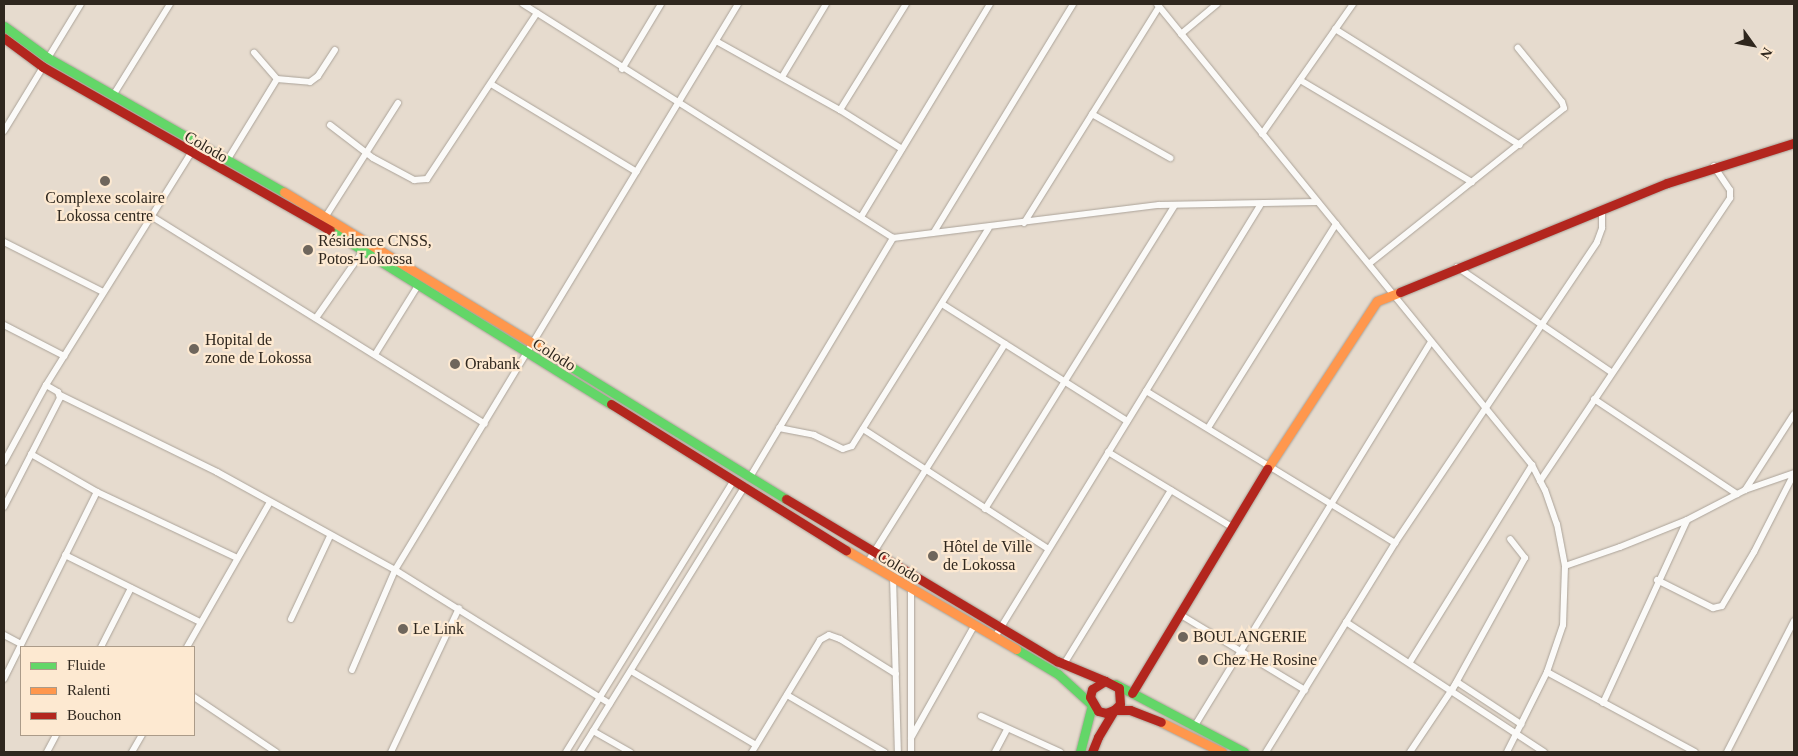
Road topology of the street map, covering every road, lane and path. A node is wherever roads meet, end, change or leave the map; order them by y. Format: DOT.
graph roads {
  1 [pos="81,4"];
  2 [pos="170,4"];
  3 [pos="523,4"];
  4 [pos="660,4"];
  5 [pos="738,4"];
  6 [pos="826,4"];
  7 [pos="906,4"];
  8 [pos="990,4"];
  9 [pos="1073,4"];
  10 [pos="1217,4"];
  11 [pos="1353,4"];
  12 [pos="1158,5"];
  13 [pos="537,13"];
  14 [pos="4,26"];
  15 [pos="1335,29"];
  16 [pos="1181,34"];
  17 [pos="4,38"];
  18 [pos="716,41"];
  19 [pos="1518,48"];
  20 [pos="334,50"];
  21 [pos="254,53"];
  22 [pos="48,58"];
  23 [pos="43,67"];
  24 [pos="622,69"];
  25 [pos="782,77"];
  26 [pos="277,79"];
  27 [pos="1300,80"];
  28 [pos="491,84"];
  29 [pos="114,94"];
  30 [pos="398,103"];
  31 [pos="678,103"];
  32 [pos="840,110"];
  33 [pos="1092,114"];
  34 [pos="330,125"];
  35 [pos="4,131"];
  36 [pos="1262,134"];
  37 [pos="1794,143"];
  38 [pos="1520,145"];
  39 [pos="902,149"];
  40 [pos="193,150"];
  41 [pos="366,154"];
  42 [pos="1170,158"];
  43 [pos="228,159"];
  44 [pos="1714,166"];
  45 [pos="637,172"];
  46 [pos="1472,182"];
  47 [pos="1317,202"];
  48 [pos="1260,204"];
  49 [pos="1174,205"];
  50 [pos="1602,211"];
  51 [pos="151,216"];
  52 [pos="326,216"];
  53 [pos="861,217"];
  54 [pos="1024,223"];
  55 [pos="1336,224"];
  56 [pos="989,228"];
  57 [pos="934,232"];
  58 [pos="893,238"];
  59 [pos="4,242"];
  60 [pos="363,251"];
  61 [pos="1370,262"];
  62 [pos="1457,267"];
  63 [pos="419,284"];
  64 [pos="103,292"];
  65 [pos="1394,293"];
  66 [pos="942,304"];
  67 [pos="316,318"];
  68 [pos="4,325"];
  69 [pos="1543,326"];
  70 [pos="1431,342"];
  71 [pos="534,343"];
  72 [pos="1005,344"];
  73 [pos="529,352"];
  74 [pos="376,353"];
  75 [pos="64,356"];
  76 [pos="1611,372"];
  77 [pos="1065,382"];
  78 [pos="46,385"];
  79 [pos="1146,391"];
  80 [pos="60,395"];
  81 [pos="1594,399"];
  82 [pos="1485,409"];
  83 [pos="1794,414"];
  84 [pos="1127,420"];
  85 [pos="485,424"];
  86 [pos="779,428"];
  87 [pos="1208,428"];
  88 [pos="863,429"];
  89 [pos="1108,452"];
  90 [pos="31,454"];
  91 [pos="4,462"];
  92 [pos="1270,465"];
  93 [pos="1532,466"];
  94 [pos="926,470"];
  95 [pos="1794,473"];
  96 [pos="750,477"];
  97 [pos="734,480"];
  98 [pos="1540,481"];
  99 [pos="744,486"];
  100 [pos="1171,490"];
  101 [pos="1745,490"];
  102 [pos="97,492"];
  103 [pos="7,494"];
  104 [pos="1736,494"];
  105 [pos="270,502"];
  106 [pos="1334,505"];
  107 [pos="4,507"];
  108 [pos="985,509"];
  109 [pos="1687,520"];
  110 [pos="1232,527"];
  111 [pos="330,536"];
  112 [pos="1510,539"];
  113 [pos="1395,543"];
  114 [pos="1047,548"];
  115 [pos="874,552"];
  116 [pos="65,555"];
  117 [pos="237,558"];
  118 [pos="867,563"];
  119 [pos="1565,566"];
  120 [pos="395,570"];
  121 [pos="894,577"];
  122 [pos="1657,580"];
  123 [pos="131,588"];
  124 [pos="911,588"];
  125 [pos="459,608"];
  126 [pos="1181,615"];
  127 [pos="291,619"];
  128 [pos="200,622"];
  129 [pos="1346,622"];
  130 [pos="1794,622"];
  131 [pos="974,626"];
  132 [pos="1001,627"];
  133 [pos="4,635"];
  134 [pos="995,637"];
  135 [pos="21,644"];
  136 [pos="20,646"];
  137 [pos="102,646"];
  138 [pos="188,646"];
  139 [pos="1243,652"];
  140 [pos="1410,662"];
  141 [pos="1064,664"];
  142 [pos="352,670"];
  143 [pos="631,671"];
  144 [pos="1547,672"];
  145 [pos="896,674"];
  146 [pos="4,679"];
  147 [pos="1109,682"];
  148 [pos="1305,690"];
  149 [pos="1452,690"];
  150 [pos="1132,693"];
  151 [pos="787,695"];
  152 [pos="600,697"];
  153 [pos="195,698"];
  154 [pos="1603,703"];
  155 [pos="610,704"];
  156 [pos="1092,705"];
  157 [pos="1114,710"];
  158 [pos="981,716"];
  159 [pos="1521,724"];
  160 [pos="1194,727"];
  161 [pos="1007,729"];
  162 [pos="593,731"];
  163 [pos="1517,732"];
  164 [pos="56,736"];
  165 [pos="141,736"];
  166 [pos="910,740"];
  167 [pos="756,745"];
  168 [pos="48,752"];
  169 [pos="132,752"];
  170 [pos="276,752"];
  171 [pos="391,752"];
  172 [pos="566,752"];
  173 [pos="580,752"];
  174 [pos="630,752"];
  175 [pos="752,752"];
  176 [pos="884,752"];
  177 [pos="898,752"];
  178 [pos="911,752"];
  179 [pos="995,752"];
  180 [pos="1060,752"];
  181 [pos="1080,752"];
  182 [pos="1092,752"];
  183 [pos="1222,752"];
  184 [pos="1244,752"];
  185 [pos="1266,752"];
  186 [pos="1410,752"];
  187 [pos="1506,752"];
  188 [pos="1544,752"];
  189 [pos="1695,752"];
  190 [pos="1727,752"];
  1 -- 22 [label="street"];
  2 -- 29 [label="street"];
  3 -- 13 [label="street"];
  4 -- 24 [label="street"];
  5 -- 18 [label="street"];
  6 -- 25 [label="street"];
  7 -- 32 [label="street"];
  8 -- 39 [label="street"];
  9 -- 57 [label="street"];
  10 -- 16 [label="street"];
  11 -- 15 [label="street"];
  12 -- 16 [label="street"];
  12 -- 33 [label="street"];
  13 -- 24 [label="street"];
  13 -- 28 [label="street"];
  14 -- 22 [label="main road, Colodo"];
  15 -- 27 [label="street"];
  15 -- 38 [label="street"];
  16 -- 36 [label="street"];
  17 -- 23 [label="main road, Colodo"];
  18 -- 25 [label="street"];
  18 -- 31 [label="street"];
  19 -- 38 [label="street"];
  20 -- 26 [label="street"];
  21 -- 26 [label="street"];
  22 -- 29 [label="main road, Colodo"];
  23 -- 35 [label="street"];
  23 -- 40 [label="main road, Colodo"];
  24 -- 31 [label="street"];
  25 -- 32 [label="street"];
  26 -- 43 [label="street"];
  27 -- 36 [label="street"];
  27 -- 46 [label="street"];
  28 -- 41 [label="street"];
  28 -- 45 [label="street"];
  29 -- 43 [label="main road, Colodo"];
  30 -- 41 [label="street"];
  31 -- 45 [label="street"];
  31 -- 53 [label="street"];
  32 -- 39 [label="street"];
  33 -- 42 [label="street"];
  33 -- 54 [label="street"];
  34 -- 41 [label="street"];
  36 -- 47 [label="street"];
  37 -- 44 [label="main road"];
  38 -- 46 [label="street"];
  39 -- 53 [label="street"];
  40 -- 51 [label="street"];
  40 -- 60 [label="main road, Colodo"];
  41 -- 52 [label="street"];
  43 -- 52 [label="main road, Colodo"];
  44 -- 50 [label="main road"];
  44 -- 76 [label="street"];
  45 -- 71 [label="street"];
  46 -- 61 [label="street"];
  47 -- 48 [label="street"];
  47 -- 55 [label="street"];
  48 -- 49 [label="street"];
  48 -- 79 [label="street"];
  49 -- 54 [label="street"];
  49 -- 77 [label="street"];
  50 -- 62 [label="main road"];
  50 -- 69 [label="street"];
  51 -- 64 [label="street"];
  51 -- 67 [label="street"];
  52 -- 71 [label="main road, Colodo"];
  53 -- 58 [label="street"];
  54 -- 56 [label="street"];
  55 -- 61 [label="street"];
  55 -- 87 [label="street"];
  56 -- 57 [label="street"];
  56 -- 66 [label="street"];
  57 -- 58 [label="street"];
  58 -- 86 [label="street"];
  59 -- 64 [label="street"];
  60 -- 63 [label="main road, Colodo"];
  60 -- 67 [label="street"];
  61 -- 65 [label="street"];
  62 -- 65 [label="main road"];
  62 -- 69 [label="street"];
  63 -- 73 [label="main road, Colodo"];
  63 -- 74 [label="street"];
  64 -- 75 [label="street"];
  65 -- 70 [label="street"];
  65 -- 92 [label="main road"];
  66 -- 72 [label="street"];
  66 -- 88 [label="street"];
  67 -- 74 [label="street"];
  68 -- 75 [label="street"];
  69 -- 76 [label="street"];
  69 -- 82 [label="street"];
  70 -- 82 [label="street"];
  70 -- 106 [label="street"];
  71 -- 73 [label="street"];
  71 -- 96 [label="main road, Colodo"];
  72 -- 77 [label="street"];
  72 -- 94 [label="street"];
  73 -- 85 [label="street"];
  73 -- 97 [label="main road, Colodo"];
  74 -- 85 [label="street"];
  75 -- 78 [label="street"];
  76 -- 81 [label="street"];
  77 -- 84 [label="street"];
  77 -- 108 [label="street"];
  78 -- 80 [label="street"];
  78 -- 91 [label="street"];
  79 -- 84 [label="street"];
  79 -- 87 [label="street"];
  80 -- 90 [label="street"];
  80 -- 105 [label="street"];
  81 -- 98 [label="street"];
  81 -- 104 [label="street"];
  82 -- 93 [label="street"];
  82 -- 113 [label="street"];
  83 -- 101 [label="street"];
  84 -- 89 [label="street"];
  85 -- 120 [label="street"];
  86 -- 88 [label="street"];
  86 -- 96 [label="street"];
  87 -- 92 [label="street"];
  88 -- 94 [label="street"];
  89 -- 100 [label="street"];
  89 -- 114 [label="street"];
  90 -- 102 [label="street"];
  90 -- 103 [label="street"];
  92 -- 106 [label="street"];
  92 -- 110 [label="main road"];
  93 -- 98 [label="street"];
  93 -- 140 [label="street"];
  94 -- 108 [label="street"];
  94 -- 115 [label="street"];
  95 -- 101 [label="street"];
  95 -- 122 [label="street"];
  96 -- 115 [label="main road, Colodo"];
  97 -- 99 [label="main road, Colodo"];
  97 -- 152 [label="street"];
  98 -- 119 [label="street"];
  99 -- 118 [label="main road, Colodo"];
  99 -- 143 [label="street"];
  100 -- 110 [label="street"];
  100 -- 141 [label="street"];
  101 -- 104 [label="street"];
  102 -- 116 [label="street"];
  102 -- 117 [label="street"];
  103 -- 107 [label="street"];
  104 -- 109 [label="street"];
  105 -- 111 [label="street"];
  105 -- 117 [label="street"];
  106 -- 113 [label="street"];
  106 -- 139 [label="street"];
  108 -- 114 [label="street"];
  109 -- 119 [label="street"];
  109 -- 122 [label="street"];
  110 -- 126 [label="main road"];
  111 -- 120 [label="street"];
  111 -- 127 [label="street"];
  112 -- 149 [label="street"];
  113 -- 129 [label="street"];
  114 -- 132 [label="street"];
  115 -- 118 [label="street"];
  115 -- 132 [label="main road, Colodo"];
  116 -- 123 [label="street"];
  116 -- 135 [label="street"];
  117 -- 128 [label="street"];
  118 -- 121 [label="main road, Colodo"];
  119 -- 144 [label="street"];
  120 -- 125 [label="street"];
  120 -- 142 [label="street"];
  121 -- 124 [label="main road, Colodo"];
  121 -- 145 [label="street"];
  122 -- 154 [label="street"];
  123 -- 128 [label="street"];
  123 -- 137 [label="street"];
  124 -- 131 [label="main road, Colodo"];
  124 -- 166 [label="street"];
  125 -- 152 [label="street"];
  125 -- 171 [label="street"];
  126 -- 139 [label="street"];
  126 -- 150 [label="main road"];
  128 -- 138 [label="street"];
  129 -- 140 [label="street"];
  129 -- 148 [label="street"];
  130 -- 190 [label="street"];
  131 -- 134 [label="main road, Colodo"];
  131 -- 166 [label="street"];
  132 -- 134 [label="street"];
  132 -- 141 [label="main road, Colodo"];
  133 -- 135 [label="street"];
  134 -- 156 [label="main road, Colodo"];
  136 -- 146 [label="street"];
  139 -- 148 [label="street"];
  139 -- 160 [label="street"];
  140 -- 149 [label="street"];
  141 -- 147 [label="main road, Colodo"];
  143 -- 155 [label="street"];
  143 -- 167 [label="street"];
  144 -- 154 [label="street"];
  144 -- 159 [label="street"];
  145 -- 151 [label="street"];
  145 -- 177 [label="street"];
  147 -- 150 [label="main road, Colodo"];
  147 -- 156 [label="main road"];
  147 -- 157 [label="main road"];
  148 -- 185 [label="street"];
  149 -- 159 [label="street"];
  149 -- 163 [label="street"];
  149 -- 186 [label="street"];
  150 -- 160 [label="main road, Colodo"];
  151 -- 167 [label="street"];
  151 -- 176 [label="street"];
  152 -- 155 [label="street"];
  152 -- 172 [label="street"];
  153 -- 170 [label="street"];
  154 -- 189 [label="street"];
  155 -- 162 [label="street"];
  156 -- 157 [label="main road"];
  156 -- 181 [label="main road"];
  157 -- 182 [label="main road"];
  157 -- 183 [label="main road"];
  158 -- 161 [label="street"];
  159 -- 163 [label="street"];
  160 -- 184 [label="main road, Colodo"];
  161 -- 179 [label="street"];
  161 -- 180 [label="street"];
  162 -- 173 [label="street"];
  162 -- 174 [label="street"];
  163 -- 187 [label="street"];
  163 -- 188 [label="street"];
  164 -- 168 [label="street"];
  165 -- 169 [label="street"];
  166 -- 178 [label="street"];
  167 -- 175 [label="street"];
}
